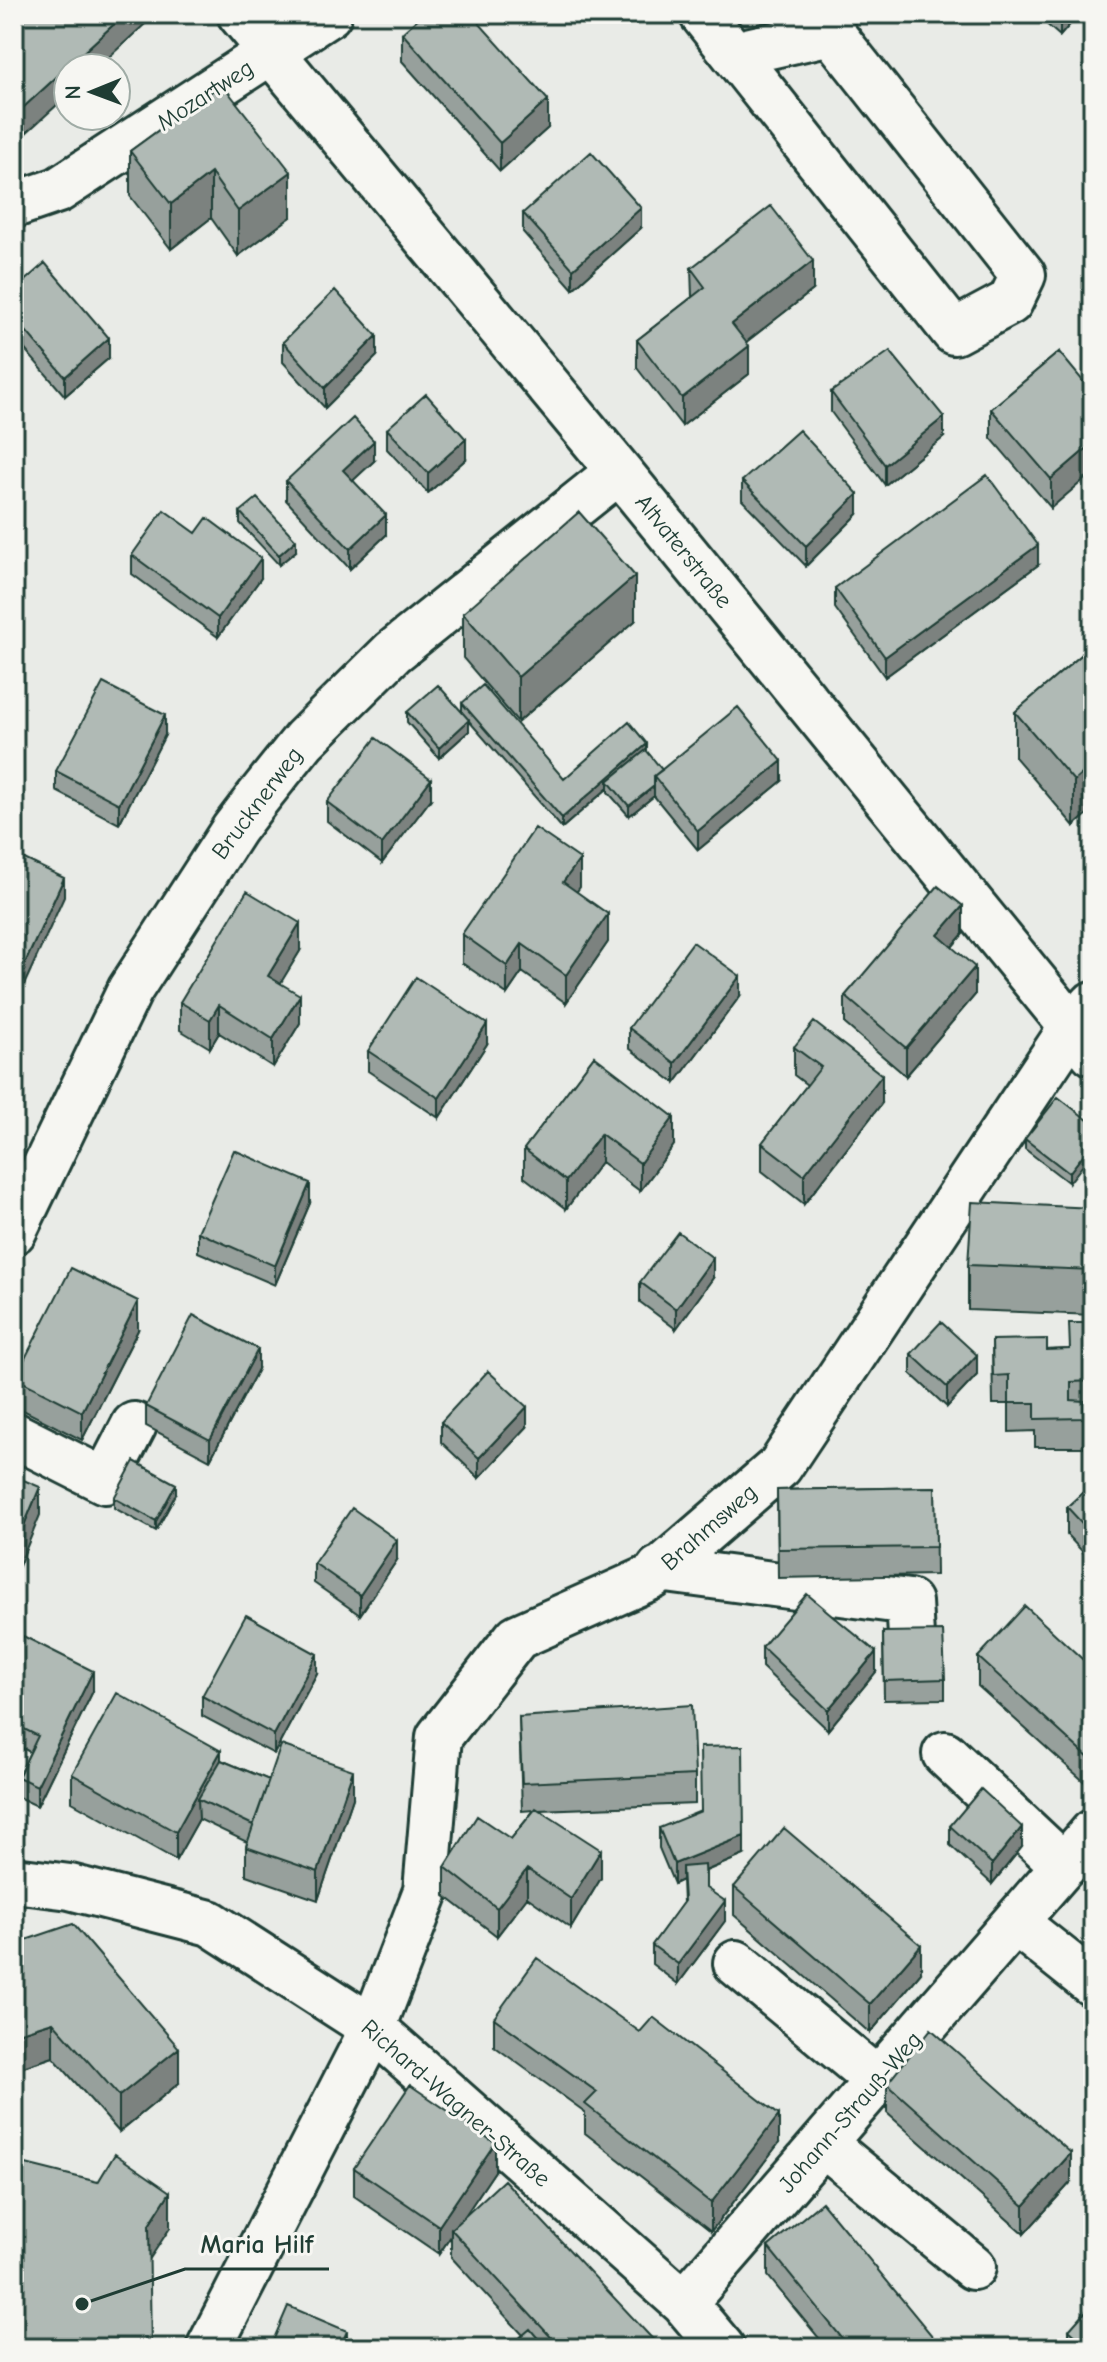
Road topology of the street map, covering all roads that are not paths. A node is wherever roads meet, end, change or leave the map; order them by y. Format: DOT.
graph roads {
  1 [pos="240,14"];
  2 [pos="329,14"];
  3 [pos="702,14"];
  4 [pos="270,53"];
  5 [pos="734,54"];
  6 [pos="14,205"];
  7 [pos="619,471"];
  8 [pos="1086,1028"];
  9 [pos="14,1231"];
  10 [pos="134,1425"];
  11 [pos="14,1435"];
  12 [pos="659,1569"];
  13 [pos="911,1636"];
  14 [pos="945,1754"];
  15 [pos="1093,1832"];
  16 [pos="1064,1866"];
  17 [pos="14,1880"];
  18 [pos="1015,1922"];
  19 [pos="736,1963"];
  20 [pos="1093,1984"];
  21 [pos="373,2028"];
  22 [pos="877,2080"];
  23 [pos="823,2143"];
  24 [pos="973,2267"];
  25 [pos="684,2303"];
  26 [pos="209,2348"];
  27 [pos="722,2348"];
  1 -- 4 [label="street, Altvaterstraße"];
  2 -- 4 [label="street"];
  3 -- 5 [label="street"];
  4 -- 6 [label="street, Mozartweg"];
  4 -- 7 [label="street, Altvaterstraße"];
  5 -- 5 [label="street"];
  7 -- 8 [label="street, Altvaterstraße"];
  7 -- 9 [label="street, Brucknerweg"];
  8 -- 12 [label="street, Brahmsweg"];
  10 -- 11 [label="street"];
  12 -- 13 [label="street"];
  12 -- 21 [label="street, Brahmsweg"];
  14 -- 16 [label="street"];
  15 -- 16 [label="street, Johann-Strauß-Weg"];
  16 -- 18 [label="street, Johann-Strauß-Weg"];
  17 -- 21 [label="street, Richard-Wagner-Straße"];
  18 -- 20 [label="street"];
  18 -- 22 [label="street, Johann-Strauß-Weg"];
  19 -- 22 [label="street"];
  21 -- 25 [label="street, Richard-Wagner-Straße"];
  21 -- 26 [label="street, Brahmsweg"];
  22 -- 23 [label="street, Johann-Strauß-Weg"];
  23 -- 24 [label="street"];
  23 -- 25 [label="street, Johann-Strauß-Weg"];
  25 -- 27 [label="street, Richard-Wagner-Straße"];
}
